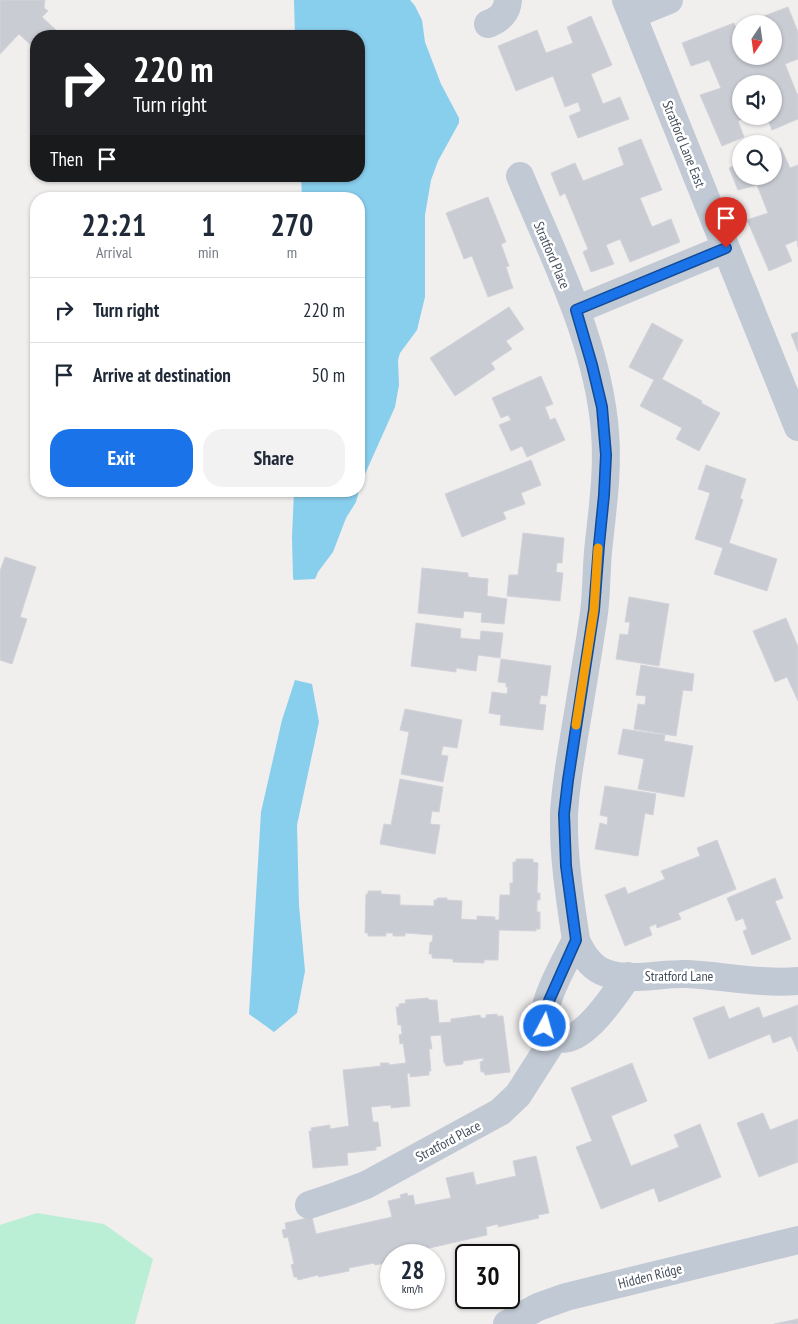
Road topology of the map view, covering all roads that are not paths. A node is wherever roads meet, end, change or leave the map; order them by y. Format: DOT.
graph roads {
  1 [pos="508,0"];
  2 [pos="669,0"];
  3 [pos="629,8"];
  4 [pos="488,24"];
  5 [pos="520,176"];
  6 [pos="726,248"];
  7 [pos="576,310"];
  8 [pos="798,427"];
  9 [pos="576,940"];
  10 [pos="628,976"];
  11 [pos="798,981"];
  12 [pos="555,1037"];
  13 [pos="310,1205"];
  14 [pos="798,1240"];
  15 [pos="507,1324"];
  1 -- 4 [label="street"];
  2 -- 3 [label="street"];
  3 -- 6 [label="street, Stratford Lane East"];
  5 -- 7 [label="street, Stratford Place"];
  6 -- 7 [label="street"];
  6 -- 8 [label="street, Stratford Lane East"];
  7 -- 9 [label="street, Stratford Place"];
  9 -- 10 [label="street, Stratford Lane"];
  9 -- 12 [label="street"];
  10 -- 11 [label="street, Stratford Lane"];
  10 -- 12 [label="street"];
  12 -- 13 [label="street, Stratford Place"];
  14 -- 15 [label="street, Hidden Ridge"];
}
